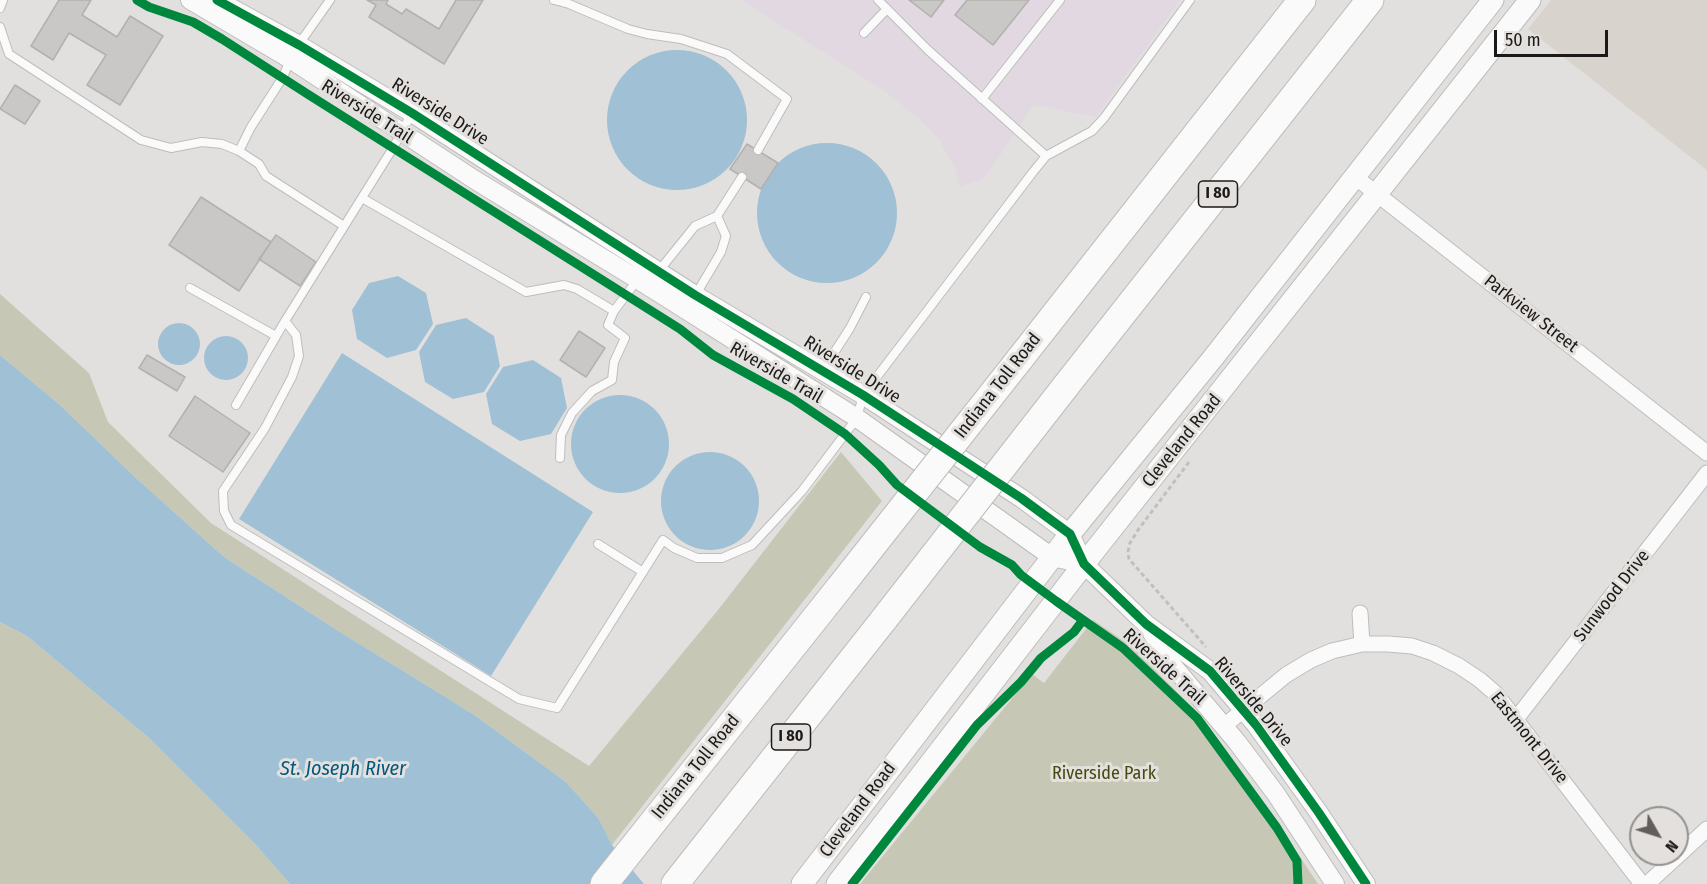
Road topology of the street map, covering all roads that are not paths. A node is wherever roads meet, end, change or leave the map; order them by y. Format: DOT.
graph roads {
  1 [pos="3,0"];
  2 [pos="190,0"];
  3 [pos="217,0"];
  4 [pos="330,0"];
  5 [pos="554,0"];
  6 [pos="878,0"];
  7 [pos="1060,0"];
  8 [pos="1190,0"];
  9 [pos="1302,0"];
  10 [pos="1370,0"];
  11 [pos="1493,0"];
  12 [pos="1530,0"];
  13 [pos="0,8"];
  14 [pos="887,9"];
  15 [pos="0,27"];
  16 [pos="864,33"];
  17 [pos="295,52"];
  18 [pos="982,99"];
  19 [pos="412,113"];
  20 [pos="401,133"];
  21 [pos="758,150"];
  22 [pos="239,151"];
  23 [pos="1046,156"];
  24 [pos="1354,176"];
  25 [pos="742,177"];
  26 [pos="1378,194"];
  27 [pos="362,198"];
  28 [pos="717,216"];
  29 [pos="344,226"];
  30 [pos="659,271"];
  31 [pos="637,279"];
  32 [pos="190,288"];
  33 [pos="695,295"];
  34 [pos="866,297"];
  35 [pos="614,311"];
  36 [pos="686,311"];
  37 [pos="285,321"];
  38 [pos="276,336"];
  39 [pos="822,371"];
  40 [pos="863,395"];
  41 [pos="236,405"];
  42 [pos="857,418"];
  43 [pos="1707,453"];
  44 [pos="560,458"];
  45 [pos="1707,473"];
  46 [pos="1070,534"];
  47 [pos="598,544"];
  48 [pos="1052,557"];
  49 [pos="1084,564"];
  50 [pos="643,572"];
  51 [pos="1360,613"];
  52 [pos="1146,624"];
  53 [pos="1362,644"];
  54 [pos="1242,710"];
  55 [pos="1516,719"];
  56 [pos="1224,726"];
  57 [pos="1707,829"];
  58 [pos="604,884"];
  59 [pos="675,884"];
  60 [pos="802,884"];
  61 [pos="837,884"];
  62 [pos="1335,884"];
  63 [pos="1366,884"];
  64 [pos="1644,884"];
  1 -- 13 [label="lane"];
  2 -- 17 [label="street, Riverside Drive"];
  3 -- 17 [label="street, Riverside Drive"];
  4 -- 17 [label="lane"];
  5 -- 21 [label="lane"];
  6 -- 14 [label="lane"];
  7 -- 18 [label="lane"];
  8 -- 23 [label="lane"];
  9 -- 58 [label="highway, Indiana Toll Road, bridge"];
  10 -- 59 [label="highway, I 80, bridge"];
  11 -- 24 [label="main road, Cleveland Road"];
  12 -- 26 [label="main road, Cleveland Road"];
  14 -- 16 [label="lane"];
  14 -- 18 [label="lane"];
  15 -- 22 [label="lane"];
  17 -- 19 [label="street, Riverside Drive"];
  17 -- 20 [label="street, Riverside Drive"];
  17 -- 22 [label="lane"];
  18 -- 23 [label="lane"];
  19 -- 20 [label="lane"];
  19 -- 30 [label="street, Riverside Drive"];
  20 -- 27 [label="lane"];
  20 -- 31 [label="street, Riverside Drive"];
  22 -- 29 [label="lane"];
  23 -- 40 [label="lane"];
  24 -- 26 [label="street, Parkview Street"];
  24 -- 46 [label="main road, Cleveland Road"];
  25 -- 28 [label="lane"];
  26 -- 43 [label="street, Parkview Street"];
  26 -- 49 [label="main road, Cleveland Road"];
  27 -- 29 [label="lane"];
  27 -- 35 [label="lane"];
  28 -- 30 [label="lane"];
  28 -- 33 [label="lane"];
  29 -- 37 [label="lane"];
  30 -- 31 [label="lane"];
  30 -- 33 [label="street, Riverside Drive"];
  31 -- 35 [label="lane"];
  31 -- 36 [label="street, Riverside Drive"];
  32 -- 38 [label="lane"];
  33 -- 36 [label="lane"];
  33 -- 39 [label="street, Riverside Drive"];
  34 -- 39 [label="lane"];
  35 -- 44 [label="lane"];
  36 -- 42 [label="street, Riverside Drive"];
  37 -- 38 [label="lane"];
  37 -- 50 [label="lane"];
  38 -- 41 [label="lane"];
  39 -- 40 [label="street, Riverside Drive"];
  40 -- 42 [label="lane"];
  40 -- 46 [label="street, Riverside Drive"];
  42 -- 48 [label="street, Riverside Drive"];
  42 -- 50 [label="lane"];
  45 -- 55 [label="street, Sunwood Drive"];
  46 -- 48 [label="main road, Cleveland Road"];
  46 -- 49 [label="street, Riverside Drive"];
  47 -- 50 [label="lane"];
  48 -- 49 [label="street, Riverside Drive"];
  48 -- 60 [label="main road, Cleveland Road"];
  49 -- 52 [label="street, Riverside Drive"];
  49 -- 61 [label="main road, Cleveland Road"];
  51 -- 53 [label="street"];
  52 -- 54 [label="street, Riverside Drive"];
  52 -- 56 [label="street, Riverside Drive"];
  53 -- 54 [label="street, Eastmont Drive"];
  53 -- 55 [label="street, Eastmont Drive"];
  54 -- 56 [label="street, Eastmont Drive"];
  54 -- 63 [label="street, Riverside Drive"];
  55 -- 64 [label="street, Eastmont Drive"];
  56 -- 62 [label="street, Riverside Drive"];
  57 -- 64 [label="street"];
}
